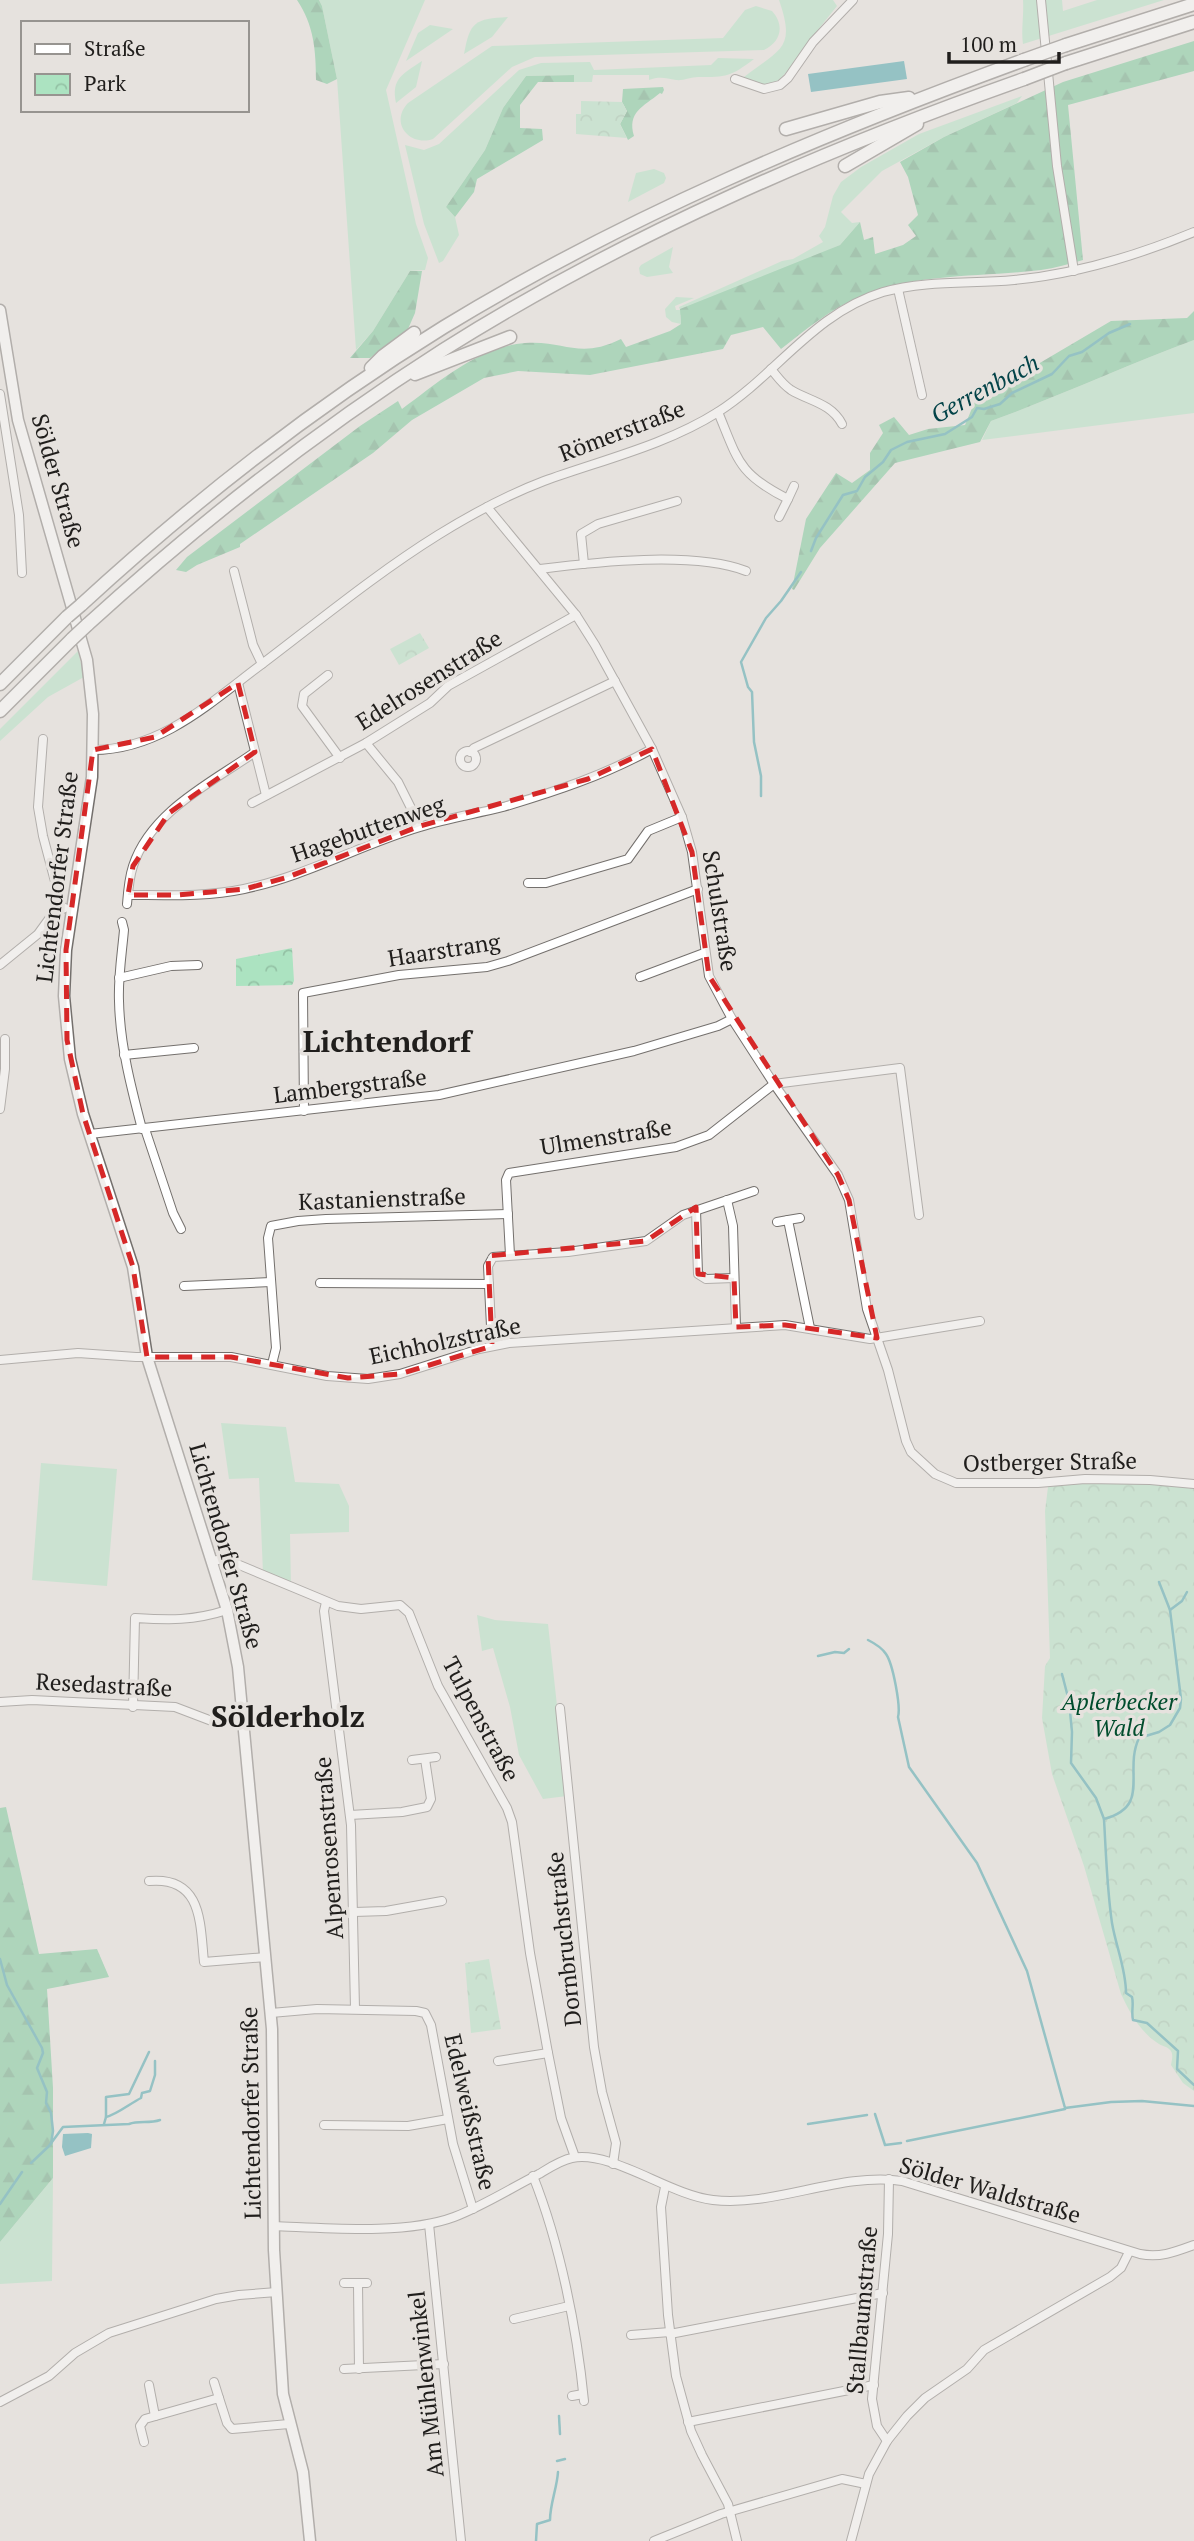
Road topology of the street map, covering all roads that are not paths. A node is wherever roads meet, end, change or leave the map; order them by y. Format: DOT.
graph roads {
  1 [pos="853,0"];
  2 [pos="1041,0"];
  3 [pos="1194,4"];
  4 [pos="1194,22"];
  5 [pos="735,79"];
  6 [pos="927,95"];
  7 [pos="939,109"];
  8 [pos="786,129"];
  9 [pos="845,166"];
  10 [pos="1194,232"];
  11 [pos="1074,271"];
  12 [pos="898,289"];
  13 [pos="0,310"];
  14 [pos="414,333"];
  15 [pos="510,337"];
  16 [pos="4,364"];
  17 [pos="771,369"];
  18 [pos="402,378"];
  19 [pos="357,384"];
  20 [pos="0,394"];
  21 [pos="922,394"];
  22 [pos="718,412"];
  23 [pos="842,424"];
  24 [pos="794,486"];
  25 [pos="788,499"];
  26 [pos="677,502"];
  27 [pos="487,507"];
  28 [pos="779,517"];
  29 [pos="584,564"];
  30 [pos="540,569"];
  31 [pos="234,570"];
  32 [pos="746,571"];
  33 [pos="22,573"];
  34 [pos="576,615"];
  35 [pos="86,660"];
  36 [pos="262,664"];
  37 [pos="328,675"];
  38 [pos="615,681"];
  39 [pos="238,683"];
  40 [pos="0,684"];
  41 [pos="0,711"];
  42 [pos="43,739"];
  43 [pos="366,743"];
  44 [pos="652,749"];
  45 [pos="93,750"];
  46 [pos="255,752"];
  47 [pos="470,752"];
  48 [pos="340,758"];
  49 [pos="266,795"];
  50 [pos="252,803"];
  51 [pos="682,817"];
  52 [pos="420,827"];
  53 [pos="528,883"];
  54 [pos="698,889"];
  55 [pos="66,908"];
  56 [pos="122,922"];
  57 [pos="704,953"];
  58 [pos="0,965"];
  59 [pos="198,965"];
  60 [pos="640,977"];
  61 [pos="119,978"];
  62 [pos="732,1019"];
  63 [pos="5,1039"];
  64 [pos="194,1048"];
  65 [pos="124,1055"];
  66 [pos="774,1084"];
  67 [pos="0,1108"];
  68 [pos="304,1111"];
  69 [pos="144,1129"];
  70 [pos="90,1135"];
  71 [pos="754,1191"];
  72 [pos="727,1200"];
  73 [pos="696,1210"];
  74 [pos="508,1214"];
  75 [pos="919,1215"];
  76 [pos="800,1218"];
  77 [pos="788,1220"];
  78 [pos="777,1222"];
  79 [pos="181,1228"];
  80 [pos="510,1255"];
  81 [pos="734,1278"];
  82 [pos="271,1282"];
  83 [pos="320,1283"];
  84 [pos="489,1284"];
  85 [pos="184,1286"];
  86 [pos="981,1321"];
  87 [pos="736,1327"];
  88 [pos="810,1328"];
  89 [pos="877,1338"];
  90 [pos="492,1346"];
  91 [pos="147,1357"];
  92 [pos="0,1360"];
  93 [pos="272,1364"];
  94 [pos="1194,1484"];
  95 [pos="211,1561"];
  96 [pos="326,1602"];
  97 [pos="226,1610"];
  98 [pos="0,1702"];
  99 [pos="133,1707"];
  100 [pos="560,1708"];
  101 [pos="244,1719"];
  102 [pos="436,1757"];
  103 [pos="425,1759"];
  104 [pos="412,1760"];
  105 [pos="350,1815"];
  106 [pos="149,1881"];
  107 [pos="442,1901"];
  108 [pos="354,1912"];
  109 [pos="266,1957"];
  110 [pos="355,2009"];
  111 [pos="271,2013"];
  112 [pos="548,2053"];
  113 [pos="498,2061"];
  114 [pos="448,2119"];
  115 [pos="324,2125"];
  116 [pos="575,2157"];
  117 [pos="613,2164"];
  118 [pos="533,2176"];
  119 [pos="888,2179"];
  120 [pos="665,2187"];
  121 [pos="473,2209"];
  122 [pos="429,2224"];
  123 [pos="274,2226"];
  124 [pos="1194,2245"];
  125 [pos="1129,2252"];
  126 [pos="344,2283"];
  127 [pos="277,2292"];
  128 [pos="883,2293"];
  129 [pos="569,2305"];
  130 [pos="514,2319"];
  131 [pos="670,2333"];
  132 [pos="631,2335"];
  133 [pos="444,2364"];
  134 [pos="344,2369"];
  135 [pos="359,2369"];
  136 [pos="214,2382"];
  137 [pos="149,2385"];
  138 [pos="874,2385"];
  139 [pos="572,2396"];
  140 [pos="219,2398"];
  141 [pos="0,2402"];
  142 [pos="155,2416"];
  143 [pos="688,2422"];
  144 [pos="289,2424"];
  145 [pos="887,2441"];
  146 [pos="144,2442"];
  147 [pos="866,2484"];
  148 [pos="731,2512"];
  149 [pos="310,2541"];
  150 [pos="461,2541"];
  151 [pos="654,2541"];
  152 [pos="737,2541"];
  153 [pos="851,2541"];
  1 -- 5 [label="street"];
  2 -- 11 [label="street"];
  3 -- 6 [label="highway, bridge"];
  4 -- 7 [label="highway, bridge"];
  6 -- 8 [label="highway"];
  6 -- 19 [label="highway"];
  7 -- 9 [label="highway"];
  7 -- 18 [label="highway"];
  10 -- 11 [label="street, Römerstraße"];
  11 -- 12 [label="street, Römerstraße"];
  12 -- 17 [label="street, Römerstraße"];
  12 -- 21 [label="street"];
  13 -- 16 [label="main road, Sölder Straße"];
  14 -- 19 [label="highway"];
  15 -- 18 [label="highway"];
  16 -- 35 [label="main road, Sölder Straße"];
  17 -- 22 [label="street, Römerstraße"];
  17 -- 23 [label="street"];
  18 -- 41 [label="highway, bridge"];
  19 -- 40 [label="highway, bridge"];
  20 -- 33 [label="street"];
  22 -- 25 [label="street"];
  22 -- 27 [label="street, Römerstraße"];
  24 -- 25 [label="street"];
  25 -- 28 [label="street"];
  26 -- 29 [label="street"];
  27 -- 30 [label="street, Schulstraße"];
  27 -- 36 [label="street, Römerstraße"];
  29 -- 30 [label="street"];
  29 -- 32 [label="street"];
  30 -- 34 [label="street, Schulstraße"];
  31 -- 36 [label="street"];
  34 -- 38 [label="street, Schulstraße"];
  34 -- 43 [label="street, Edelrosenstraße"];
  35 -- 45 [label="main road, Lichtendorfer Straße"];
  36 -- 39 [label="street, Römerstraße"];
  37 -- 48 [label="street, Edelrosenstraße"];
  38 -- 44 [label="street, Schulstraße"];
  38 -- 47 [label="street"];
  39 -- 45 [label="street, Römerstraße"];
  39 -- 46 [label="street"];
  42 -- 55 [label="street"];
  43 -- 48 [label="street, Edelrosenstraße"];
  43 -- 52 [label="street"];
  44 -- 51 [label="street, Schulstraße"];
  44 -- 52 [label="street, Hagebuttenweg"];
  45 -- 55 [label="main road, Lichtendorfer Straße"];
  46 -- 49 [label="street"];
  46 -- 52 [label="street, Hagebuttenweg"];
  48 -- 49 [label="street, Edelrosenstraße"];
  49 -- 50 [label="street, Edelrosenstraße"];
  51 -- 53 [label="street"];
  51 -- 54 [label="street, Schulstraße"];
  54 -- 57 [label="street, Schulstraße"];
  54 -- 68 [label="street, Haarstrang"];
  55 -- 58 [label="street"];
  55 -- 70 [label="main road, Lichtendorfer Straße"];
  56 -- 61 [label="street"];
  57 -- 60 [label="street"];
  57 -- 62 [label="street, Schulstraße"];
  59 -- 61 [label="street"];
  61 -- 65 [label="street"];
  62 -- 66 [label="street, Schulstraße"];
  62 -- 68 [label="street, Lambergstraße"];
  63 -- 67 [label="street"];
  64 -- 65 [label="street"];
  65 -- 69 [label="street"];
  66 -- 74 [label="street, Ulmenstraße"];
  66 -- 75 [label="street"];
  66 -- 89 [label="street, Schulstraße"];
  68 -- 69 [label="street, Lambergstraße"];
  69 -- 70 [label="street, Lambergstraße"];
  69 -- 79 [label="street"];
  70 -- 91 [label="main road, Lichtendorfer Straße"];
  71 -- 72 [label="street"];
  72 -- 73 [label="street"];
  72 -- 81 [label="street"];
  73 -- 80 [label="street"];
  73 -- 81 [label="street"];
  74 -- 80 [label="street, Ulmenstraße"];
  74 -- 82 [label="street, Kastanienstraße"];
  76 -- 77 [label="street"];
  77 -- 78 [label="street"];
  77 -- 88 [label="street"];
  80 -- 84 [label="street"];
  81 -- 87 [label="street"];
  82 -- 85 [label="street"];
  82 -- 93 [label="street, Kastanienstraße"];
  83 -- 84 [label="street"];
  84 -- 90 [label="street"];
  86 -- 89 [label="street, Eichholzstraße"];
  87 -- 88 [label="street, Eichholzstraße"];
  87 -- 90 [label="street, Eichholzstraße"];
  88 -- 89 [label="street, Eichholzstraße"];
  89 -- 94 [label="street, Ostberger Straße"];
  90 -- 93 [label="street, Eichholzstraße"];
  91 -- 92 [label="street, Eichholzstraße"];
  91 -- 93 [label="street, Eichholzstraße"];
  91 -- 95 [label="main road, Lichtendorfer Straße"];
  95 -- 96 [label="street, Tulpenstraße"];
  95 -- 97 [label="main road, Lichtendorfer Straße"];
  96 -- 105 [label="street, Alpenrosenstraße"];
  96 -- 112 [label="street, Tulpenstraße"];
  97 -- 99 [label="street"];
  97 -- 101 [label="main road, Lichtendorfer Straße"];
  98 -- 99 [label="street, Resedastraße"];
  99 -- 101 [label="street, Resedastraße"];
  100 -- 117 [label="street, Dornbruchstraße"];
  101 -- 109 [label="main road, Lichtendorfer Straße"];
  102 -- 103 [label="street"];
  103 -- 104 [label="street"];
  103 -- 105 [label="street"];
  105 -- 108 [label="street, Alpenrosenstraße"];
  106 -- 109 [label="street"];
  107 -- 108 [label="street"];
  108 -- 110 [label="street, Alpenrosenstraße"];
  109 -- 111 [label="main road, Lichtendorfer Straße"];
  110 -- 111 [label="street, Edelweißstraße"];
  110 -- 114 [label="street, Edelweißstraße"];
  111 -- 123 [label="main road, Lichtendorfer Straße"];
  112 -- 113 [label="street"];
  112 -- 116 [label="street, Tulpenstraße"];
  114 -- 115 [label="street"];
  114 -- 121 [label="street, Edelweißstraße"];
  116 -- 117 [label="street, Sölder Waldstraße"];
  116 -- 118 [label="street"];
  117 -- 120 [label="street, Sölder Waldstraße"];
  118 -- 121 [label="street"];
  118 -- 129 [label="street"];
  119 -- 120 [label="street, Sölder Waldstraße"];
  119 -- 125 [label="street, Sölder Waldstraße"];
  119 -- 128 [label="street, Stallbaumstraße"];
  120 -- 131 [label="street"];
  121 -- 122 [label="street"];
  122 -- 123 [label="street"];
  122 -- 133 [label="street, Am Mühlenwinkel"];
  123 -- 127 [label="main road, Lichtendorfer Straße"];
  124 -- 125 [label="street, Sölder Waldstraße"];
  125 -- 145 [label="street"];
  126 -- 135 [label="street"];
  127 -- 141 [label="street"];
  127 -- 144 [label="main road, Lichtendorfer Straße"];
  128 -- 131 [label="street"];
  128 -- 138 [label="street, Stallbaumstraße"];
  129 -- 130 [label="street"];
  129 -- 139 [label="street"];
  131 -- 132 [label="street"];
  131 -- 143 [label="street"];
  133 -- 135 [label="street"];
  133 -- 150 [label="street, Am Mühlenwinkel"];
  134 -- 135 [label="street"];
  136 -- 140 [label="street"];
  137 -- 142 [label="street"];
  138 -- 143 [label="street"];
  138 -- 145 [label="street, Stallbaumstraße"];
  140 -- 142 [label="street"];
  140 -- 144 [label="street"];
  142 -- 146 [label="street"];
  143 -- 148 [label="street"];
  144 -- 149 [label="main road, Lichtendorfer Straße"];
  145 -- 147 [label="street"];
  147 -- 148 [label="street"];
  147 -- 153 [label="street"];
  148 -- 151 [label="street"];
  148 -- 152 [label="street"];
}
